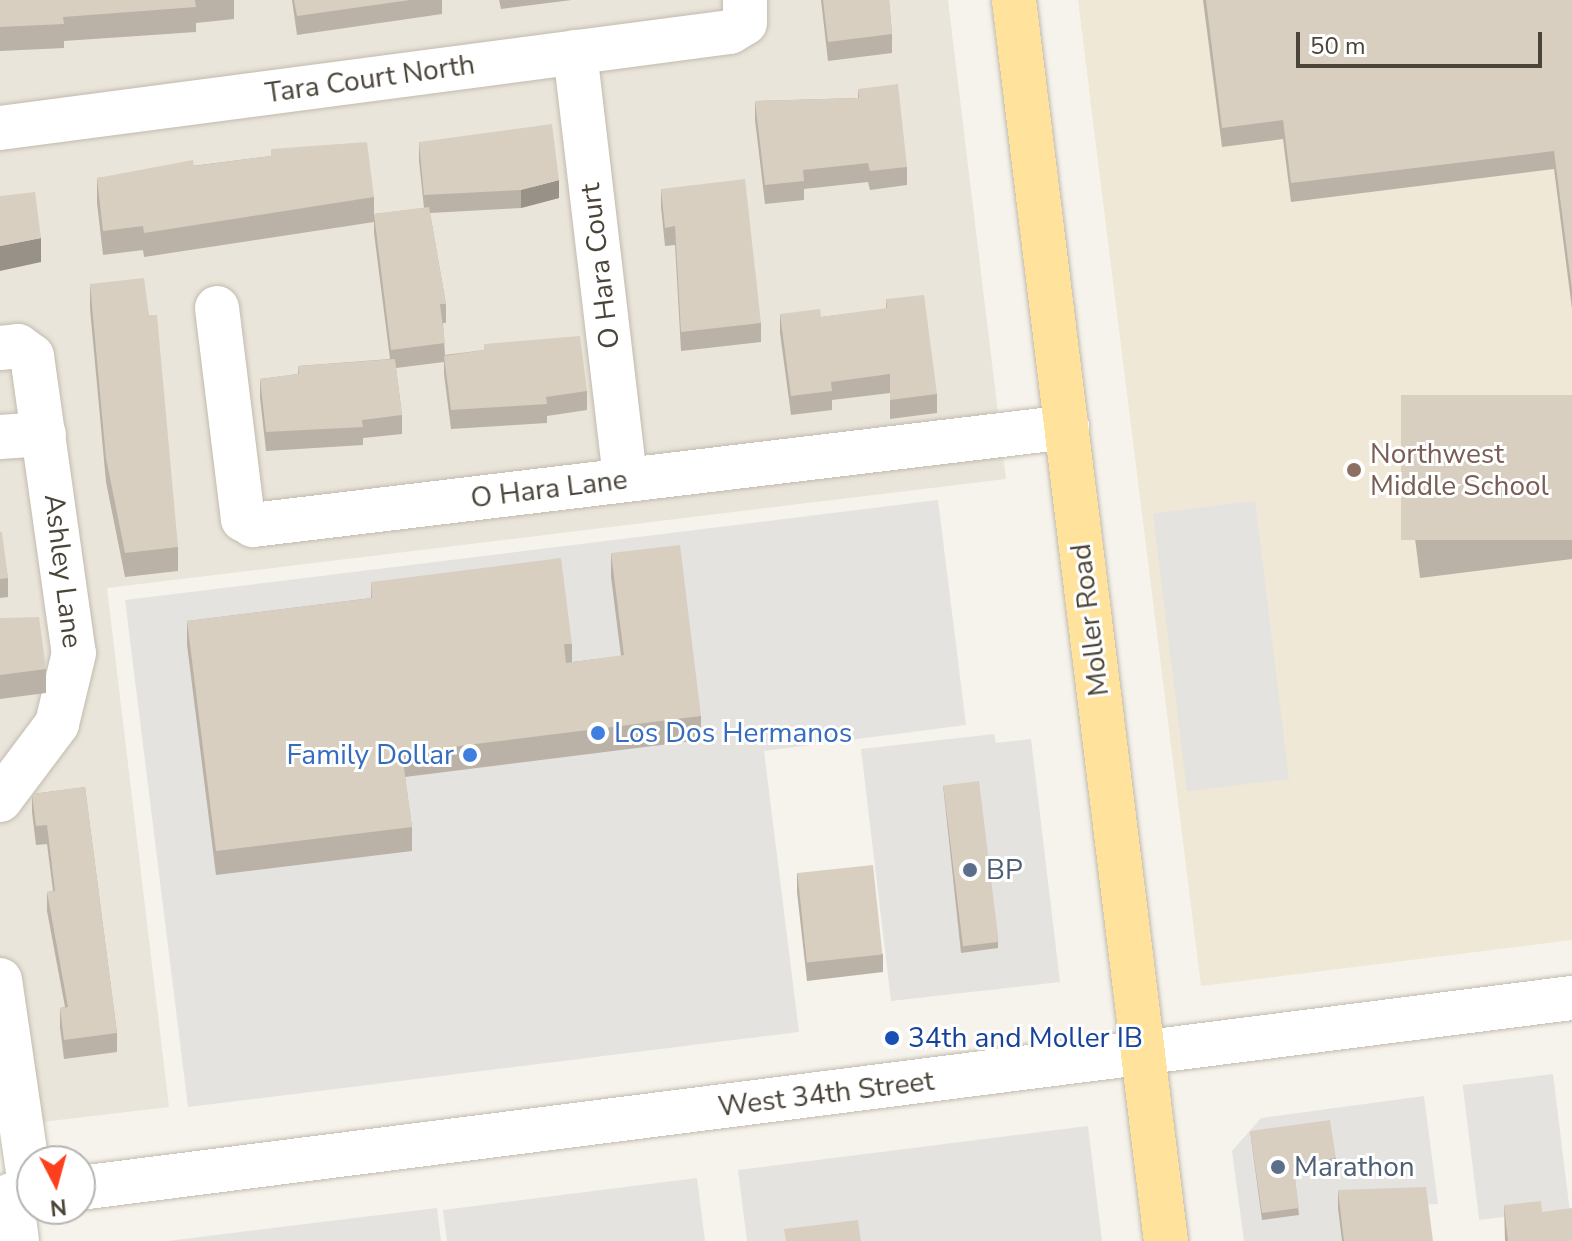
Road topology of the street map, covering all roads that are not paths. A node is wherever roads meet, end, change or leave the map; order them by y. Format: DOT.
graph roads {
  1 [pos="1014,0"];
  2 [pos="742,14"];
  3 [pos="575,52"];
  4 [pos="0,128"];
  5 [pos="217,308"];
  6 [pos="0,348"];
  7 [pos="1067,427"];
  8 [pos="44,434"];
  9 [pos="0,437"];
  10 [pos="625,479"];
  11 [pos="3,789"];
  12 [pos="0,980"];
  13 [pos="1572,998"];
  14 [pos="4,1031"];
  15 [pos="1143,1053"];
  16 [pos="16,1171"];
  17 [pos="96,1186"];
  18 [pos="1166,1241"];
  1 -- 7 [label="main road, Moller Road"];
  2 -- 3 [label="street, Tara Court North"];
  3 -- 4 [label="street, Tara Court North"];
  3 -- 10 [label="street, O Hara Court"];
  5 -- 10 [label="street, O Hara Lane"];
  6 -- 8 [label="street, Ashley Lane"];
  7 -- 10 [label="street, O Hara Lane"];
  7 -- 15 [label="main road, Moller Road"];
  8 -- 9 [label="street"];
  8 -- 11 [label="street, Ashley Lane"];
  12 -- 14 [label="street"];
  13 -- 15 [label="street, West 34th Street"];
  14 -- 16 [label="street"];
  15 -- 17 [label="street, West 34th Street"];
  15 -- 18 [label="main road, Moller Road"];
}
